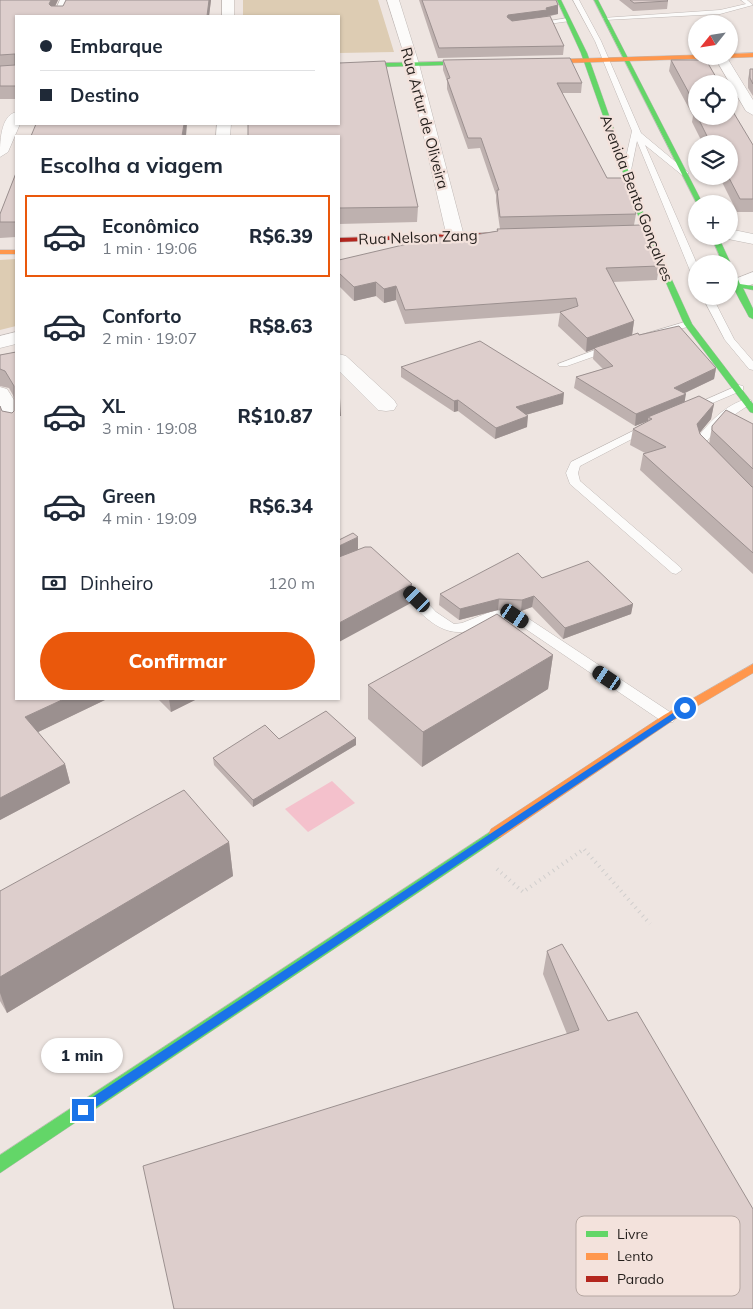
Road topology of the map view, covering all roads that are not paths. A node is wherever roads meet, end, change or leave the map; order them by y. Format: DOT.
graph roads {
  1 [pos="66,0"];
  2 [pos="228,0"];
  3 [pos="393,0"];
  4 [pos="558,0"];
  5 [pos="576,0"];
  6 [pos="596,0"];
  7 [pos="744,0"];
  8 [pos="59,15"];
  9 [pos="228,15"];
  10 [pos="605,18"];
  11 [pos="568,20"];
  12 [pos="530,24"];
  13 [pos="688,53"];
  14 [pos="753,55"];
  15 [pos="340,56"];
  16 [pos="688,56"];
  17 [pos="738,56"];
  18 [pos="585,57"];
  19 [pos="604,57"];
  20 [pos="624,57"];
  21 [pos="488,58"];
  22 [pos="522,58"];
  23 [pos="411,59"];
  24 [pos="730,65"];
  25 [pos="340,66"];
  26 [pos="753,112"];
  27 [pos="15,118"];
  28 [pos="635,132"];
  29 [pos="0,152"];
  30 [pos="626,175"];
  31 [pos="687,175"];
  32 [pos="696,195"];
  33 [pos="522,234"];
  34 [pos="455,236"];
  35 [pos="738,236"];
  36 [pos="753,239"];
  37 [pos="340,240"];
  38 [pos="0,252"];
  39 [pos="15,252"];
  40 [pos="368,255"];
  41 [pos="689,255"];
  42 [pos="738,276"];
  43 [pos="748,284"];
  44 [pos="712,305"];
  45 [pos="753,317"];
  46 [pos="688,324"];
  47 [pos="15,338"];
  48 [pos="636,338"];
  49 [pos="0,342"];
  50 [pos="619,344"];
  51 [pos="340,361"];
  52 [pos="563,364"];
  53 [pos="753,368"];
  54 [pos="739,388"];
  55 [pos="0,393"];
  56 [pos="386,405"];
  57 [pos="750,406"];
  58 [pos="685,411"];
  59 [pos="15,420"];
  60 [pos="658,422"];
  61 [pos="715,460"];
  62 [pos="386,568"];
  63 [pos="676,570"];
  64 [pos="753,668"];
  65 [pos="668,718"];
  66 [pos="0,1165"];
  1 -- 8 [label="street"];
  2 -- 9 [label="street"];
  3 -- 23 [label="street, Rua Artur de Oliveira"];
  4 -- 11 [label="main road, Avenida Bento Gonçalves"];
  5 -- 19 [label="lane"];
  6 -- 10 [label="main road"];
  7 -- 10 [label="lane"];
  10 -- 20 [label="main road"];
  11 -- 12 [label="lane"];
  11 -- 18 [label="main road, Avenida Bento Gonçalves"];
  13 -- 20 [label="main road"];
  14 -- 17 [label="main road"];
  15 -- 23 [label="main road"];
  16 -- 20 [label="main road"];
  18 -- 19 [label="main road"];
  18 -- 22 [label="main road"];
  18 -- 30 [label="main road, Avenida Bento Gonçalves"];
  19 -- 20 [label="main road"];
  19 -- 28 [label="lane"];
  20 -- 31 [label="main road"];
  21 -- 23 [label="main road"];
  23 -- 25 [label="main road"];
  23 -- 34 [label="street, Rua Artur de Oliveira"];
  24 -- 26 [label="street"];
  27 -- 29 [label="street"];
  28 -- 30 [label="lane"];
  28 -- 31 [label="lane"];
  28 -- 41 [label="lane"];
  30 -- 46 [label="main road, Avenida Bento Gonçalves"];
  31 -- 32 [label="main road"];
  33 -- 34 [label="main road, Rua Nelson Zang"];
  34 -- 37 [label="main road, Rua Nelson Zang"];
  34 -- 40 [label="street"];
  35 -- 36 [label="street"];
  38 -- 39 [label="main road"];
  42 -- 43 [label="main road"];
  43 -- 45 [label="main road"];
  44 -- 53 [label="lane"];
  46 -- 48 [label="lane"];
  46 -- 54 [label="main road, Avenida Bento Gonçalves"];
  47 -- 49 [label="street"];
  50 -- 52 [label="lane"];
  51 -- 56 [label="street"];
  54 -- 57 [label="main road, Avenida Bento Gonçalves"];
  54 -- 58 [label="lane"];
  55 -- 59 [label="street"];
  57 -- 61 [label="lane"];
  60 -- 63 [label="lane"];
  62 -- 65 [label="lane"];
  64 -- 65 [label="main road"];
  65 -- 66 [label="main road"];
}
